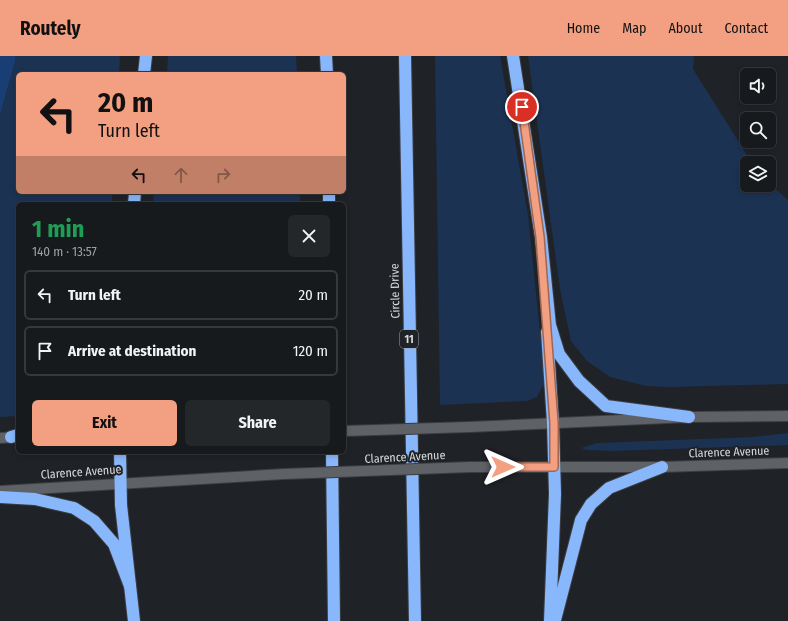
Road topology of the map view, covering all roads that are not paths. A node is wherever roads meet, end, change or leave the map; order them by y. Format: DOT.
graph roads {
  1 [pos="146,56"];
  2 [pos="326,56"];
  3 [pos="405,56"];
  4 [pos="514,56"];
  5 [pos="144,72"];
  6 [pos="327,72"];
  7 [pos="540,237"];
  8 [pos="788,416"];
  9 [pos="689,417"];
  10 [pos="554,423"];
  11 [pos="346,431"];
  12 [pos="120,454"];
  13 [pos="332,454"];
  14 [pos="788,463"];
  15 [pos="554,467"];
  16 [pos="662,468"];
  17 [pos="119,483"];
  18 [pos="0,491"];
  19 [pos="0,496"];
  20 [pos="130,586"];
  21 [pos="134,621"];
  22 [pos="334,621"];
  23 [pos="415,621"];
  24 [pos="550,621"];
  25 [pos="555,621"];
  1 -- 5 [label="highway"];
  2 -- 6 [label="highway"];
  3 -- 23 [label="highway, Circle Drive / 11"];
  4 -- 7 [label="highway"];
  7 -- 9 [label="highway"];
  7 -- 10 [label="highway"];
  8 -- 9 [label="main road"];
  9 -- 10 [label="main road"];
  10 -- 11 [label="main road, bridge"];
  10 -- 15 [label="highway"];
  12 -- 17 [label="highway"];
  13 -- 22 [label="highway"];
  14 -- 16 [label="main road, Clarence Avenue"];
  15 -- 16 [label="main road, Clarence Avenue"];
  15 -- 17 [label="main road, Clarence Avenue, bridge"];
  15 -- 24 [label="highway"];
  16 -- 25 [label="highway"];
  17 -- 18 [label="main road, Clarence Avenue"];
  17 -- 20 [label="highway"];
  19 -- 20 [label="highway"];
  20 -- 21 [label="highway"];
}
